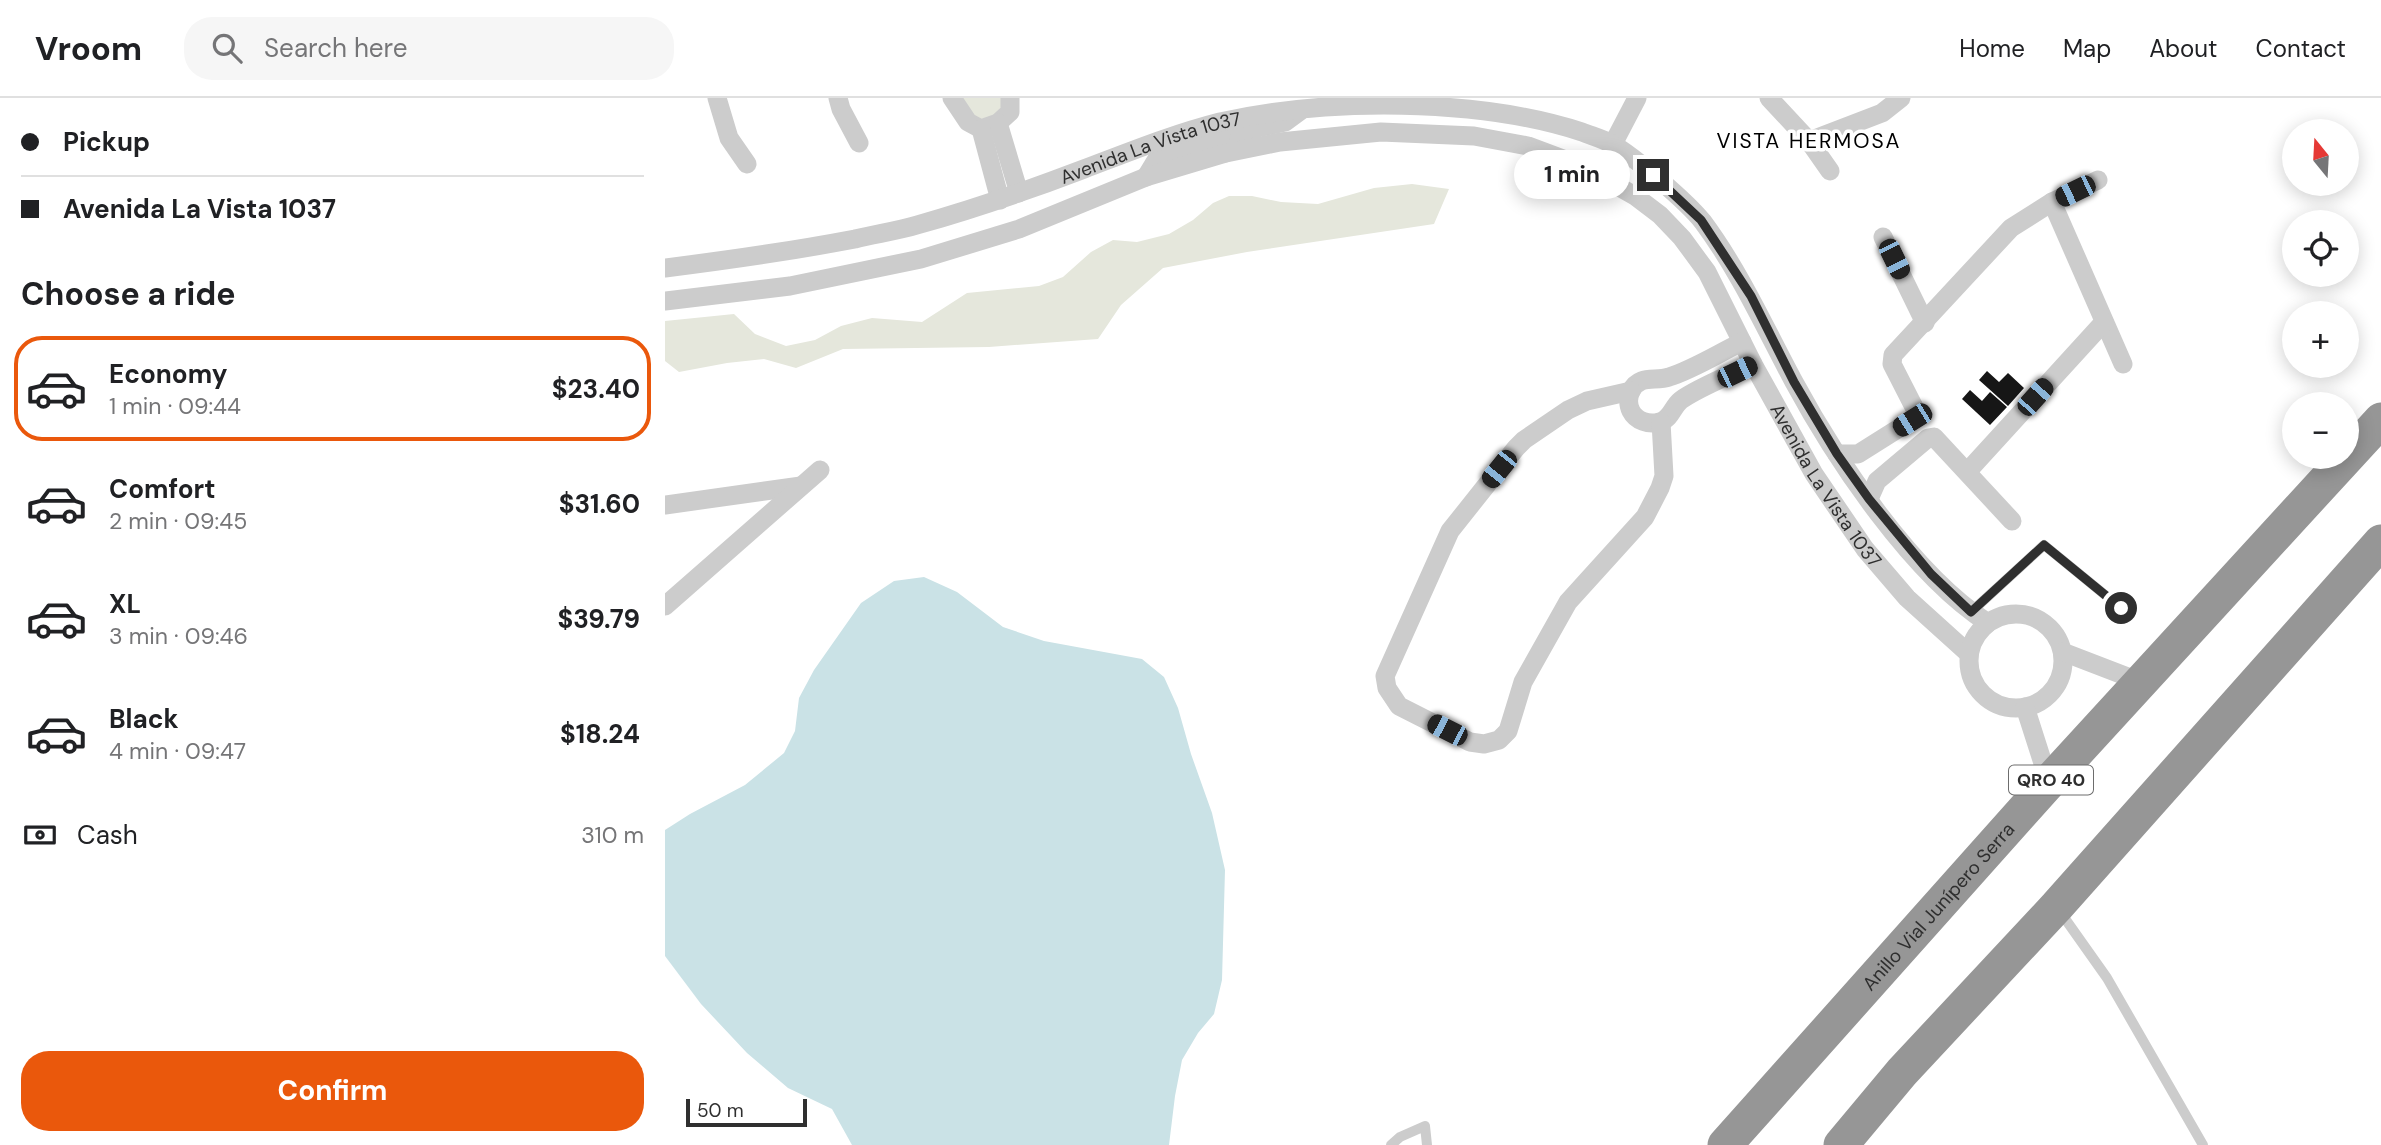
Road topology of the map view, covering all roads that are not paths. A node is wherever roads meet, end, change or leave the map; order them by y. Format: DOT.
graph roads {
  1 [pos="717,98"];
  2 [pos="838,98"];
  3 [pos="952,98"];
  4 [pos="1010,98"];
  5 [pos="1637,98"];
  6 [pos="1901,98"];
  7 [pos="1775,100"];
  8 [pos="989,126"];
  9 [pos="1222,137"];
  10 [pos="1809,141"];
  11 [pos="859,143"];
  12 [pos="1613,144"];
  13 [pos="747,164"];
  14 [pos="1830,171"];
  15 [pos="2098,180"];
  16 [pos="1019,194"];
  17 [pos="1000,200"];
  18 [pos="2052,202"];
  19 [pos="1883,237"];
  20 [pos="665,268"];
  21 [pos="665,301"];
  22 [pos="2104,322"];
  23 [pos="1925,323"];
  24 [pos="1742,342"];
  25 [pos="1753,364"];
  26 [pos="2123,364"];
  27 [pos="1630,391"];
  28 [pos="2381,420"];
  29 [pos="1661,422"];
  30 [pos="1837,454"];
  31 [pos="820,470"];
  32 [pos="1967,472"];
  33 [pos="801,486"];
  34 [pos="1869,499"];
  35 [pos="665,505"];
  36 [pos="2013,521"];
  37 [pos="2381,542"];
  38 [pos="1931,574"];
  39 [pos="1907,598"];
  40 [pos="665,606"];
  41 [pos="2121,608"];
  42 [pos="1980,617"];
  43 [pos="2063,652"];
  44 [pos="1969,653"];
  45 [pos="2141,682"];
  46 [pos="2025,707"];
  47 [pos="2049,782"];
  48 [pos="2057,906"];
  49 [pos="1788,1074"];
  50 [pos="1391,1145"];
  51 [pos="1427,1145"];
  52 [pos="1725,1145"];
  53 [pos="1756,1145"];
  54 [pos="1840,1145"];
  55 [pos="2203,1145"];
  1 -- 13 [label="street"];
  2 -- 11 [label="street"];
  3 -- 8 [label="street"];
  4 -- 8 [label="street"];
  5 -- 12 [label="street"];
  6 -- 10 [label="street"];
  7 -- 10 [label="street"];
  8 -- 16 [label="street"];
  8 -- 17 [label="street"];
  9 -- 12 [label="street, Avenida La Vista 1037"];
  9 -- 16 [label="street, Avenida La Vista 1037"];
  9 -- 21 [label="street, Avenida La Vista 1037"];
  9 -- 24 [label="street, Avenida La Vista 1037"];
  10 -- 14 [label="street"];
  12 -- 30 [label="street, Avenida La Vista 1037"];
  15 -- 18 [label="street"];
  16 -- 17 [label="street, Avenida La Vista 1037"];
  17 -- 20 [label="street, Avenida La Vista 1037"];
  18 -- 22 [label="street"];
  18 -- 23 [label="street"];
  19 -- 23 [label="street"];
  22 -- 26 [label="street"];
  22 -- 32 [label="street"];
  23 -- 30 [label="street"];
  24 -- 25 [label="street, Avenida La Vista 1037"];
  24 -- 27 [label="street"];
  25 -- 29 [label="street"];
  25 -- 39 [label="street, Avenida La Vista 1037"];
  27 -- 29 [label="street"];
  27 -- 29 [label="street"];
  28 -- 45 [label="highway, Anillo Vial Junípero Serra / QRO 40"];
  30 -- 34 [label="street, Avenida La Vista 1037"];
  31 -- 33 [label="street"];
  32 -- 34 [label="street"];
  32 -- 36 [label="street"];
  33 -- 35 [label="street"];
  33 -- 40 [label="street"];
  34 -- 38 [label="street, Avenida La Vista 1037"];
  37 -- 48 [label="highway"];
  38 -- 39 [label="street"];
  38 -- 42 [label="street, Avenida La Vista 1037"];
  39 -- 44 [label="street, Avenida La Vista 1037"];
  41 -- 42 [label="lane"];
  42 -- 43 [label="street"];
  42 -- 44 [label="street"];
  43 -- 45 [label="street"];
  43 -- 46 [label="street"];
  44 -- 46 [label="street"];
  45 -- 47 [label="highway, Anillo Vial Junípero Serra / QRO 40"];
  46 -- 47 [label="street"];
  47 -- 49 [label="highway, Anillo Vial Junípero Serra / QRO 40"];
  48 -- 54 [label="highway"];
  48 -- 55 [label="lane"];
  49 -- 52 [label="highway, Anillo Vial Junípero Serra / QRO 40"];
  49 -- 53 [label="highway"];
  50 -- 51 [label="lane"];
}
